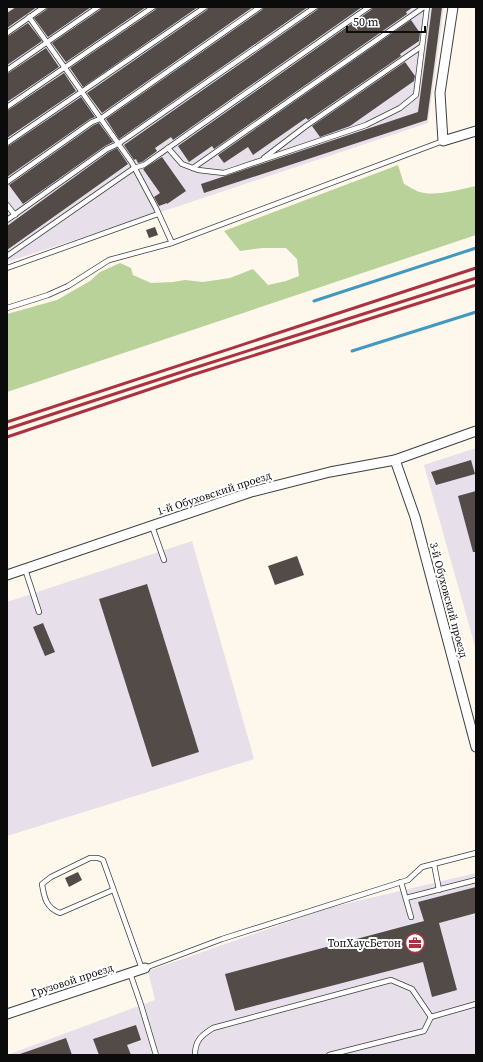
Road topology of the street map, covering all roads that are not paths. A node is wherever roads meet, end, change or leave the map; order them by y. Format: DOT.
graph roads {
  1 [pos="44,7"];
  2 [pos="98,7"];
  3 [pos="153,7"];
  4 [pos="205,7"];
  5 [pos="260,7"];
  6 [pos="315,7"];
  7 [pos="369,7"];
  8 [pos="424,7"];
  9 [pos="428,7"];
  10 [pos="452,7"];
  11 [pos="29,17"];
  12 [pos="7,33"];
  13 [pos="47,42"];
  14 [pos="422,46"];
  15 [pos="64,67"];
  16 [pos="7,70"];
  17 [pos="81,92"];
  18 [pos="7,107"];
  19 [pos="100,119"];
  20 [pos="476,131"];
  21 [pos="443,141"];
  22 [pos="7,143"];
  23 [pos="118,144"];
  24 [pos="168,148"];
  25 [pos="261,161"];
  26 [pos="134,168"];
  27 [pos="193,168"];
  28 [pos="7,182"];
  29 [pos="7,205"];
  30 [pos="158,214"];
  31 [pos="15,215"];
  32 [pos="7,220"];
  33 [pos="172,243"];
  34 [pos="7,256"];
  35 [pos="7,268"];
  36 [pos="7,308"];
  37 [pos="476,431"];
  38 [pos="395,460"];
  39 [pos="152,526"];
  40 [pos="164,560"];
  41 [pos="24,569"];
  42 [pos="7,575"];
  43 [pos="39,612"];
  44 [pos="476,747"];
  45 [pos="476,853"];
  46 [pos="434,864"];
  47 [pos="476,880"];
  48 [pos="401,882"];
  49 [pos="114,890"];
  50 [pos="439,890"];
  51 [pos="406,898"];
  52 [pos="411,917"];
  53 [pos="144,968"];
  54 [pos="130,973"];
  55 [pos="476,1004"];
  56 [pos="7,1014"];
  57 [pos="431,1017"];
  58 [pos="156,1055"];
  59 [pos="195,1055"];
  60 [pos="329,1055"];
  1 -- 11 [label="lane"];
  2 -- 13 [label="lane"];
  3 -- 15 [label="lane"];
  4 -- 17 [label="lane"];
  5 -- 19 [label="lane"];
  6 -- 23 [label="lane"];
  7 -- 24 [label="lane"];
  8 -- 27 [label="lane"];
  9 -- 14 [label="lane"];
  10 -- 21 [label="street"];
  11 -- 12 [label="lane"];
  11 -- 13 [label="lane"];
  13 -- 15 [label="lane"];
  13 -- 16 [label="lane"];
  14 -- 25 [label="lane"];
  14 -- 25 [label="lane"];
  15 -- 17 [label="lane"];
  15 -- 18 [label="lane"];
  17 -- 19 [label="lane"];
  17 -- 22 [label="lane"];
  19 -- 23 [label="lane"];
  19 -- 28 [label="lane"];
  20 -- 21 [label="street"];
  21 -- 33 [label="lane"];
  23 -- 26 [label="lane"];
  23 -- 31 [label="lane"];
  24 -- 26 [label="lane"];
  24 -- 27 [label="lane"];
  25 -- 27 [label="lane"];
  26 -- 30 [label="lane"];
  26 -- 34 [label="lane"];
  29 -- 31 [label="lane"];
  30 -- 33 [label="lane"];
  30 -- 35 [label="lane"];
  31 -- 32 [label="lane"];
  33 -- 36 [label="lane"];
  37 -- 38 [label="street, 1-й Обуховский проезд"];
  38 -- 39 [label="street, 1-й Обуховский проезд"];
  38 -- 44 [label="street, 3-й Обуховский проезд"];
  39 -- 40 [label="lane"];
  39 -- 41 [label="street, 1-й Обуховский проезд"];
  41 -- 42 [label="street, 1-й Обуховский проезд"];
  41 -- 43 [label="lane"];
  45 -- 46 [label="lane"];
  46 -- 48 [label="lane"];
  46 -- 50 [label="lane"];
  47 -- 50 [label="lane"];
  48 -- 51 [label="lane"];
  48 -- 53 [label="lane"];
  49 -- 49 [label="lane"];
  49 -- 53 [label="lane"];
  50 -- 51 [label="lane"];
  51 -- 52 [label="lane"];
  53 -- 54 [label="street, Грузовой проезд"];
  54 -- 56 [label="street, Грузовой проезд"];
  54 -- 58 [label="lane"];
  55 -- 57 [label="lane"];
  57 -- 59 [label="lane"];
  57 -- 60 [label="lane"];
}
